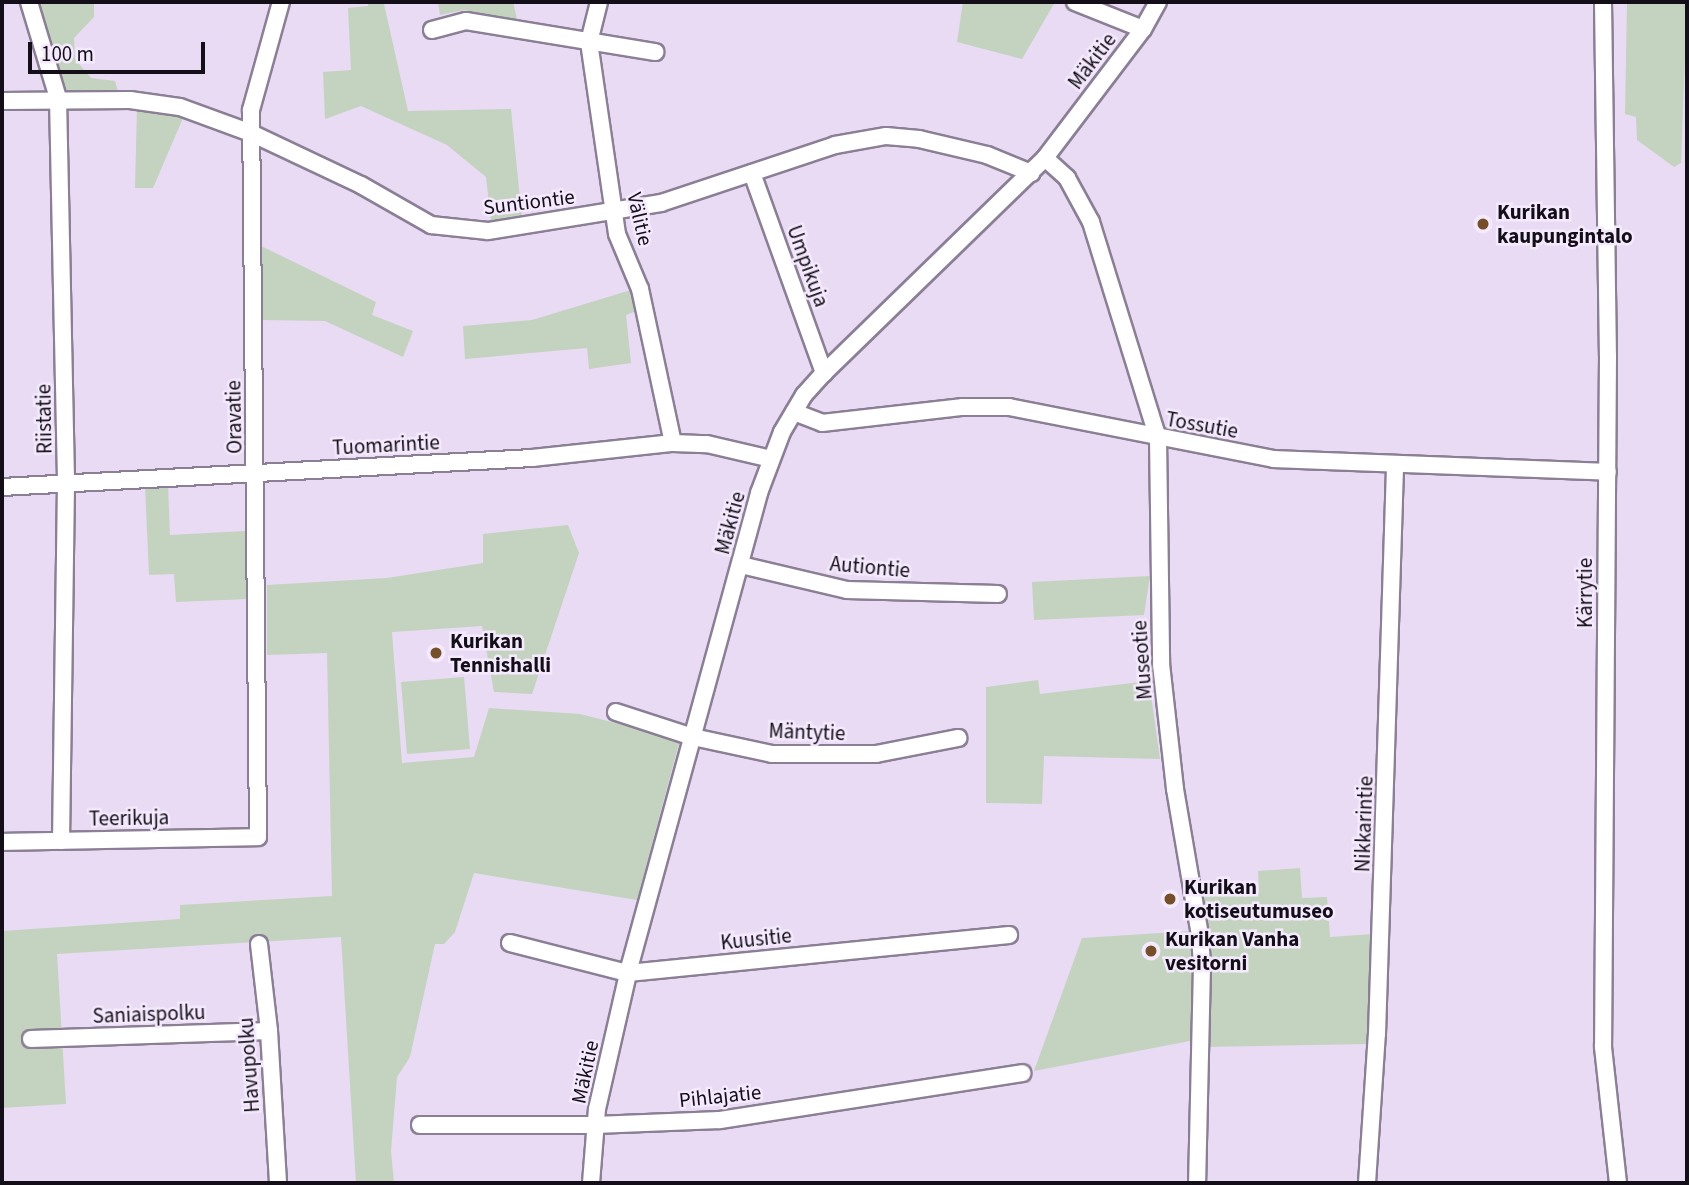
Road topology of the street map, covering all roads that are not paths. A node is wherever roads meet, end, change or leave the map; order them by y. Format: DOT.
graph roads {
  1 [pos="29,2"];
  2 [pos="281,2"];
  3 [pos="599,2"];
  4 [pos="1075,2"];
  5 [pos="1158,2"];
  6 [pos="1603,2"];
  7 [pos="1143,29"];
  8 [pos="432,30"];
  9 [pos="589,42"];
  10 [pos="655,52"];
  11 [pos="58,99"];
  12 [pos="2,101"];
  13 [pos="251,134"];
  14 [pos="1045,158"];
  15 [pos="752,173"];
  16 [pos="1031,173"];
  17 [pos="615,211"];
  18 [pos="824,373"];
  19 [pos="794,412"];
  20 [pos="1158,438"];
  21 [pos="673,443"];
  22 [pos="771,459"];
  23 [pos="1395,466"];
  24 [pos="1608,472"];
  25 [pos="256,474"];
  26 [pos="66,484"];
  27 [pos="2,487"];
  28 [pos="741,565"];
  29 [pos="998,594"];
  30 [pos="616,712"];
  31 [pos="693,737"];
  32 [pos="958,738"];
  33 [pos="258,837"];
  34 [pos="61,841"];
  35 [pos="2,842"];
  36 [pos="1009,935"];
  37 [pos="510,943"];
  38 [pos="259,944"];
  39 [pos="628,973"];
  40 [pos="269,1031"];
  41 [pos="31,1039"];
  42 [pos="1022,1073"];
  43 [pos="420,1125"];
  44 [pos="595,1125"];
  45 [pos="278,1183"];
  46 [pos="591,1183"];
  47 [pos="1197,1183"];
  48 [pos="1367,1183"];
  49 [pos="1618,1183"];
  1 -- 11 [label="street, Riistatie"];
  2 -- 13 [label="street, Oravatie"];
  3 -- 9 [label="street, Välitie"];
  4 -- 7 [label="street"];
  5 -- 7 [label="street, Mäkitie"];
  6 -- 24 [label="street, Kärrytie"];
  7 -- 14 [label="street, Mäkitie"];
  8 -- 9 [label="street"];
  9 -- 10 [label="street"];
  9 -- 17 [label="street, Välitie"];
  11 -- 12 [label="street, Suntiontie"];
  11 -- 13 [label="street, Suntiontie"];
  11 -- 26 [label="street, Riistatie"];
  13 -- 17 [label="street, Suntiontie"];
  13 -- 25 [label="street, Oravatie"];
  14 -- 16 [label="street, Mäkitie"];
  14 -- 20 [label="street, Museotie"];
  15 -- 16 [label="street, Suntiontie"];
  15 -- 17 [label="street, Suntiontie"];
  15 -- 18 [label="street, Umpikuja"];
  16 -- 18 [label="street, Mäkitie"];
  17 -- 21 [label="street, Välitie"];
  18 -- 19 [label="street, Mäkitie"];
  19 -- 20 [label="street, Tossutie"];
  19 -- 22 [label="street, Mäkitie"];
  20 -- 23 [label="street, Tossutie"];
  20 -- 47 [label="street, Museotie"];
  21 -- 22 [label="street, Tuomarintie"];
  21 -- 25 [label="street, Tuomarintie"];
  22 -- 28 [label="street, Mäkitie"];
  23 -- 24 [label="street, Tossutie"];
  23 -- 48 [label="street, Nikkarintie"];
  24 -- 49 [label="street, Kärrytie"];
  25 -- 26 [label="street, Tuomarintie"];
  25 -- 33 [label="street, Oravatie"];
  26 -- 27 [label="street, Tuomarintie"];
  26 -- 34 [label="street, Riistatie"];
  28 -- 29 [label="street, Autiontie"];
  28 -- 31 [label="street, Mäkitie"];
  30 -- 31 [label="street, Mäntytie"];
  31 -- 32 [label="street, Mäntytie"];
  31 -- 39 [label="street, Mäkitie"];
  33 -- 34 [label="street, Teerikuja"];
  34 -- 35 [label="street, Teerikuja"];
  36 -- 39 [label="street, Kuusitie"];
  37 -- 39 [label="street, Kuusitie"];
  38 -- 40 [label="street, Havupolku"];
  39 -- 44 [label="street, Mäkitie"];
  40 -- 41 [label="street, Saniaispolku"];
  40 -- 45 [label="street, Havupolku"];
  42 -- 44 [label="street, Pihlajatie"];
  43 -- 44 [label="street, Pihlajatie"];
  44 -- 46 [label="street, Mäkitie"];
}
